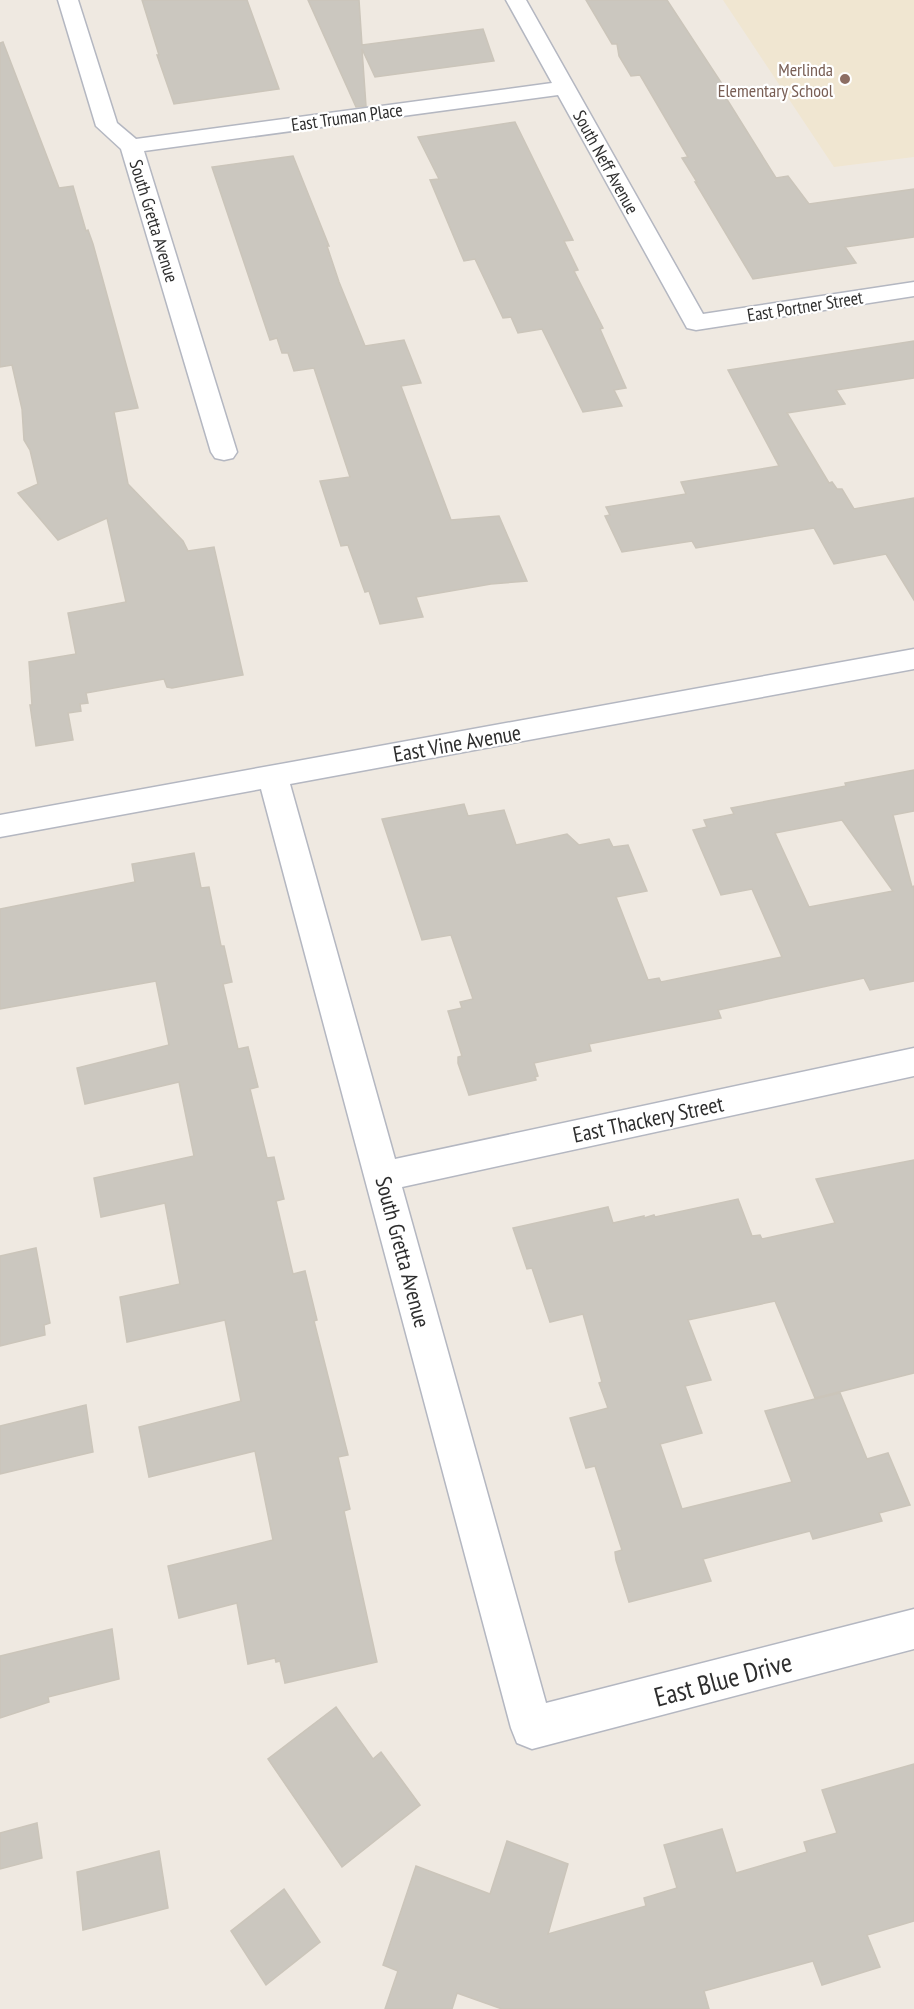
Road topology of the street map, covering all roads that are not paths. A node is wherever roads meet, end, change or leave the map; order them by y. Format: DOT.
graph roads {
  1 [pos="68,0"];
  2 [pos="516,0"];
  3 [pos="564,88"];
  4 [pos="131,146"];
  5 [pos="914,289"];
  6 [pos="696,323"];
  7 [pos="224,452"];
  8 [pos="914,659"];
  9 [pos="273,777"];
  10 [pos="0,826"];
  11 [pos="914,1062"];
  12 [pos="382,1177"];
  13 [pos="914,1629"];
  14 [pos="532,1728"];
  1 -- 4 [label="street, South Gretta Avenue"];
  2 -- 3 [label="street, South Neff Avenue"];
  3 -- 4 [label="street, East Truman Place"];
  3 -- 6 [label="street, South Neff Avenue"];
  4 -- 7 [label="street, South Gretta Avenue"];
  5 -- 6 [label="street, East Portner Street"];
  8 -- 9 [label="street, East Vine Avenue"];
  9 -- 10 [label="street, East Vine Avenue"];
  9 -- 12 [label="street, South Gretta Avenue"];
  11 -- 12 [label="street, East Thackery Street"];
  12 -- 14 [label="street, South Gretta Avenue"];
  13 -- 14 [label="street, East Blue Drive"];
}
